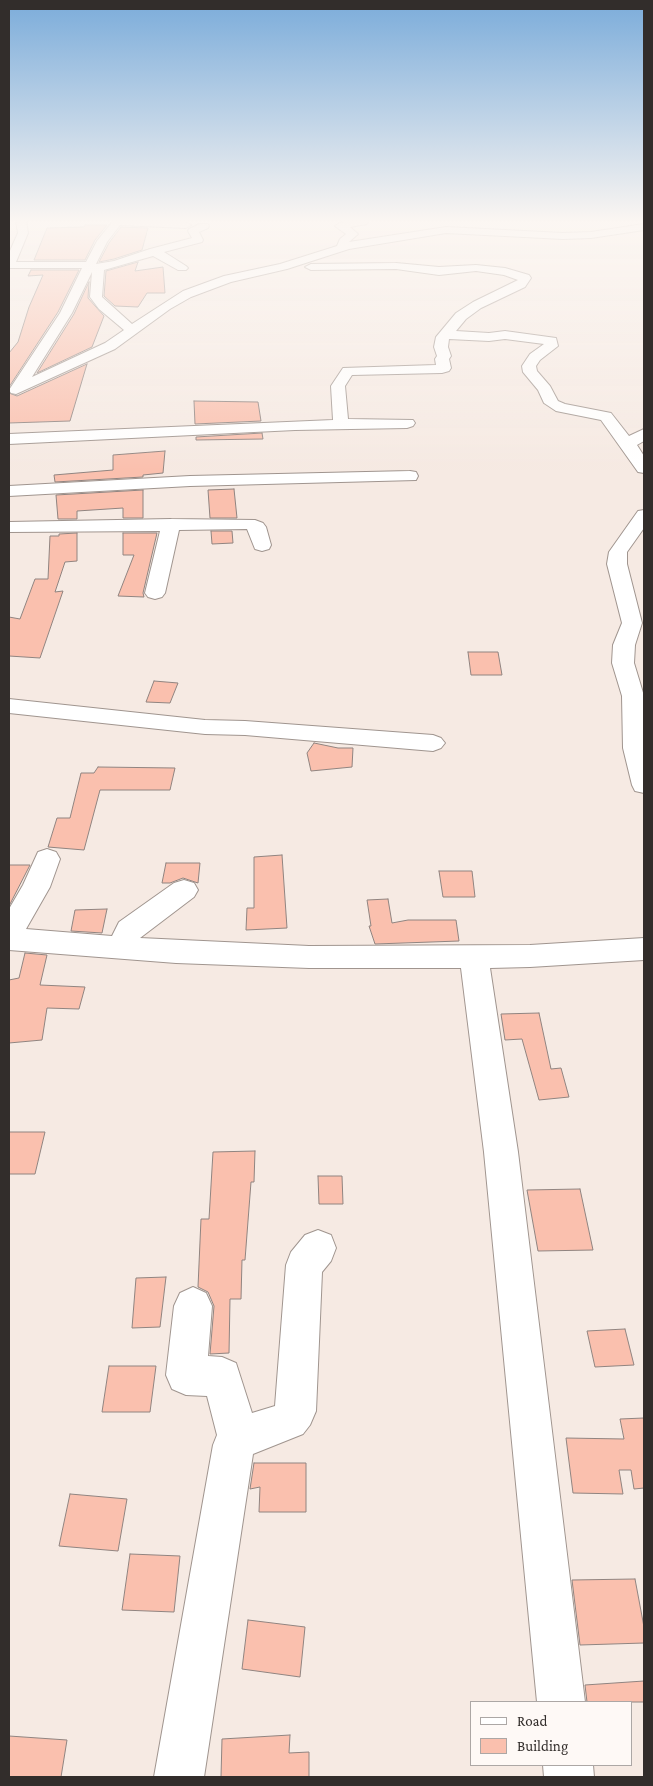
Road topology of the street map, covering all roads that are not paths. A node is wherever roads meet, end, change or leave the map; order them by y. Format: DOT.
graph roads {
  1 [pos="72,303"];
  2 [pos="101,303"];
  3 [pos="171,303"];
  4 [pos="480,303"];
  5 [pos="133,330"];
  6 [pos="446,335"];
  7 [pos="407,423"];
  8 [pos="341,424"];
  9 [pos="246,427"];
  10 [pos="129,433"];
  11 [pos="644,434"];
  12 [pos="9,439"];
  13 [pos="258,440"];
  14 [pos="154,445"];
  15 [pos="629,448"];
  16 [pos="644,468"];
  17 [pos="410,476"];
  18 [pos="9,491"];
  19 [pos="644,515"];
  20 [pos="171,524"];
  21 [pos="9,527"];
  22 [pos="262,545"];
  23 [pos="155,593"];
  24 [pos="9,706"];
  25 [pos="433,743"];
  26 [pos="644,785"];
  27 [pos="47,859"];
  28 [pos="184,890"];
  29 [pos="9,932"];
  30 [pos="9,939"];
  31 [pos="121,947"];
  32 [pos="644,950"];
  33 [pos="474,956"];
  34 [pos="318,1248"];
  35 [pos="193,1306"];
  36 [pos="238,1438"];
  37 [pos="561,1701"];
  38 [pos="179,1777"];
  1 -- 5 [label="street"];
  2 -- 5 [label="street"];
  3 -- 5 [label="street"];
  4 -- 6 [label="street"];
  6 -- 8 [label="street"];
  6 -- 15 [label="street"];
  7 -- 8 [label="street"];
  8 -- 9 [label="street"];
  9 -- 10 [label="street"];
  9 -- 13 [label="street"];
  10 -- 12 [label="street"];
  10 -- 14 [label="street"];
  11 -- 15 [label="street"];
  15 -- 16 [label="street"];
  17 -- 18 [label="street"];
  19 -- 26 [label="street"];
  20 -- 21 [label="street"];
  20 -- 22 [label="street"];
  20 -- 23 [label="street"];
  24 -- 25 [label="street"];
  27 -- 29 [label="street"];
  28 -- 31 [label="street"];
  30 -- 31 [label="street"];
  31 -- 33 [label="street"];
  32 -- 33 [label="street"];
  33 -- 37 [label="street"];
  34 -- 36 [label="street"];
  35 -- 36 [label="street"];
  36 -- 38 [label="street"];
}
